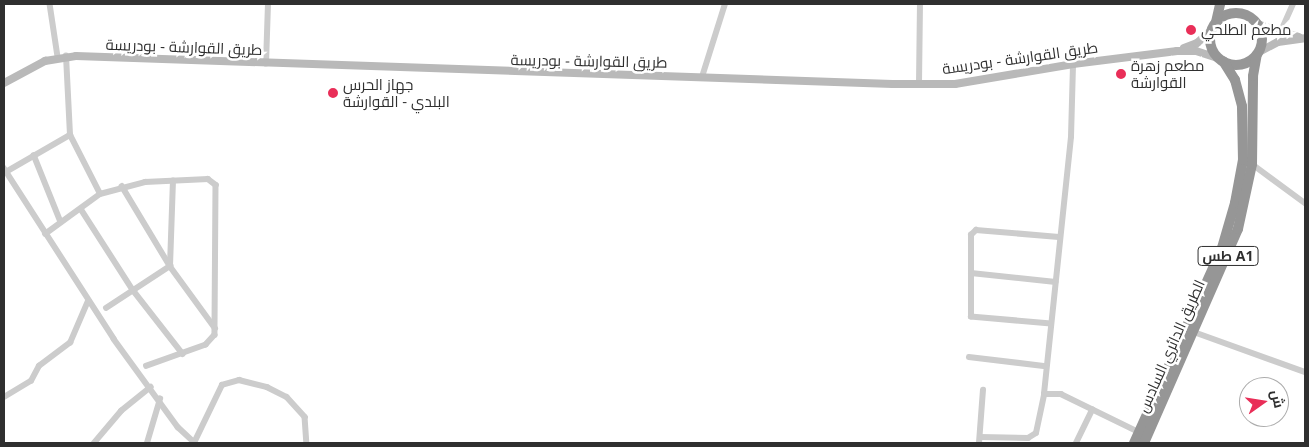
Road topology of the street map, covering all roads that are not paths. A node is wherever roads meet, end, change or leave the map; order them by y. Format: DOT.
graph roads {
  1 [pos="50,4"];
  2 [pos="268,4"];
  3 [pos="725,4"];
  4 [pos="1220,4"];
  5 [pos="1240,4"];
  6 [pos="1293,4"];
  7 [pos="920,5"];
  8 [pos="1256,22"];
  9 [pos="1214,27"];
  10 [pos="1281,32"];
  11 [pos="1303,38"];
  12 [pos="1177,51"];
  13 [pos="1258,53"];
  14 [pos="62,57"];
  15 [pos="1222,60"];
  16 [pos="266,64"];
  17 [pos="1073,64"];
  18 [pos="702,77"];
  19 [pos="4,83"];
  20 [pos="919,84"];
  21 [pos="70,135"];
  22 [pos="34,154"];
  23 [pos="1252,164"];
  24 [pos="5,170"];
  25 [pos="172,181"];
  26 [pos="122,186"];
  27 [pos="100,194"];
  28 [pos="1305,203"];
  29 [pos="80,209"];
  30 [pos="61,222"];
  31 [pos="45,234"];
  32 [pos="1059,237"];
  33 [pos="170,266"];
  34 [pos="970,273"];
  35 [pos="1056,282"];
  36 [pos="133,290"];
  37 [pos="88,301"];
  38 [pos="106,308"];
  39 [pos="1196,317"];
  40 [pos="1051,324"];
  41 [pos="215,328"];
  42 [pos="1194,332"];
  43 [pos="183,354"];
  44 [pos="969,357"];
  45 [pos="146,366"];
  46 [pos="1045,366"];
  47 [pos="1304,370"];
  48 [pos="151,387"];
  49 [pos="983,390"];
  50 [pos="1044,394"];
  51 [pos="4,397"];
  52 [pos="160,399"];
  53 [pos="1092,410"];
  54 [pos="1139,432"];
  55 [pos="980,440"];
  56 [pos="1011,440"];
  57 [pos="194,442"];
  58 [pos="94,443"];
  59 [pos="147,443"];
  60 [pos="307,443"];
  61 [pos="1076,443"];
  62 [pos="1134,443"];
  63 [pos="1144,443"];
  1 -- 14 [label="street"];
  2 -- 16 [label="street"];
  3 -- 18 [label="street"];
  4 -- 9 [label="highway, الطريق الدائري السادس"];
  5 -- 8 [label="highway"];
  6 -- 10 [label="street"];
  7 -- 20 [label="street"];
  8 -- 9 [label="highway"];
  8 -- 10 [label="main road"];
  8 -- 13 [label="highway, الطريق الدائري السادس"];
  9 -- 12 [label="main road"];
  9 -- 15 [label="highway, الطريق الدائري السادس"];
  10 -- 11 [label="main road"];
  11 -- 13 [label="main road"];
  12 -- 15 [label="main road"];
  12 -- 17 [label="main road, طريق القوارشة - بودريسة"];
  13 -- 15 [label="highway"];
  13 -- 23 [label="highway, الطريق الدائري السادس / طس A1"];
  14 -- 16 [label="main road, طريق القوارشة - بودريسة"];
  14 -- 19 [label="main road, طريق القوارشة - بودريسة"];
  14 -- 21 [label="street"];
  15 -- 39 [label="highway, الطريق الدائري السادس / طس A1"];
  16 -- 18 [label="main road, طريق القوارشة - بودريسة"];
  17 -- 20 [label="main road, طريق القوارشة - بودريسة"];
  17 -- 32 [label="street"];
  18 -- 20 [label="main road, طريق القوارشة - بودريسة"];
  21 -- 22 [label="street"];
  21 -- 27 [label="street"];
  22 -- 24 [label="street"];
  22 -- 30 [label="street"];
  23 -- 28 [label="street"];
  23 -- 39 [label="highway, الطريق الدائري السادس / طس A1"];
  24 -- 31 [label="street"];
  25 -- 26 [label="street"];
  25 -- 33 [label="street"];
  25 -- 41 [label="street"];
  26 -- 27 [label="street"];
  26 -- 33 [label="street"];
  27 -- 29 [label="street"];
  29 -- 30 [label="street"];
  29 -- 36 [label="street"];
  30 -- 31 [label="street"];
  31 -- 37 [label="street"];
  32 -- 34 [label="street"];
  32 -- 35 [label="street"];
  33 -- 36 [label="street"];
  33 -- 41 [label="street"];
  34 -- 35 [label="street"];
  34 -- 40 [label="street"];
  35 -- 40 [label="street"];
  36 -- 38 [label="street"];
  36 -- 43 [label="street"];
  37 -- 48 [label="street"];
  37 -- 51 [label="street"];
  39 -- 42 [label="highway, الطريق الدائري السادس / طس A1"];
  39 -- 54 [label="highway, الطريق الدائري السادس / طس A1"];
  40 -- 46 [label="street"];
  41 -- 43 [label="street"];
  42 -- 47 [label="street"];
  42 -- 63 [label="highway, الطريق الدائري السادس / طس A1"];
  43 -- 45 [label="street"];
  44 -- 46 [label="street"];
  46 -- 50 [label="street"];
  48 -- 52 [label="street"];
  48 -- 58 [label="street"];
  49 -- 55 [label="street"];
  50 -- 53 [label="street"];
  50 -- 56 [label="street"];
  52 -- 57 [label="street"];
  52 -- 59 [label="street"];
  53 -- 54 [label="street"];
  53 -- 61 [label="street"];
  54 -- 62 [label="highway, الطريق الدائري السادس / طس A1"];
  55 -- 56 [label="street"];
  57 -- 60 [label="street"];
}
